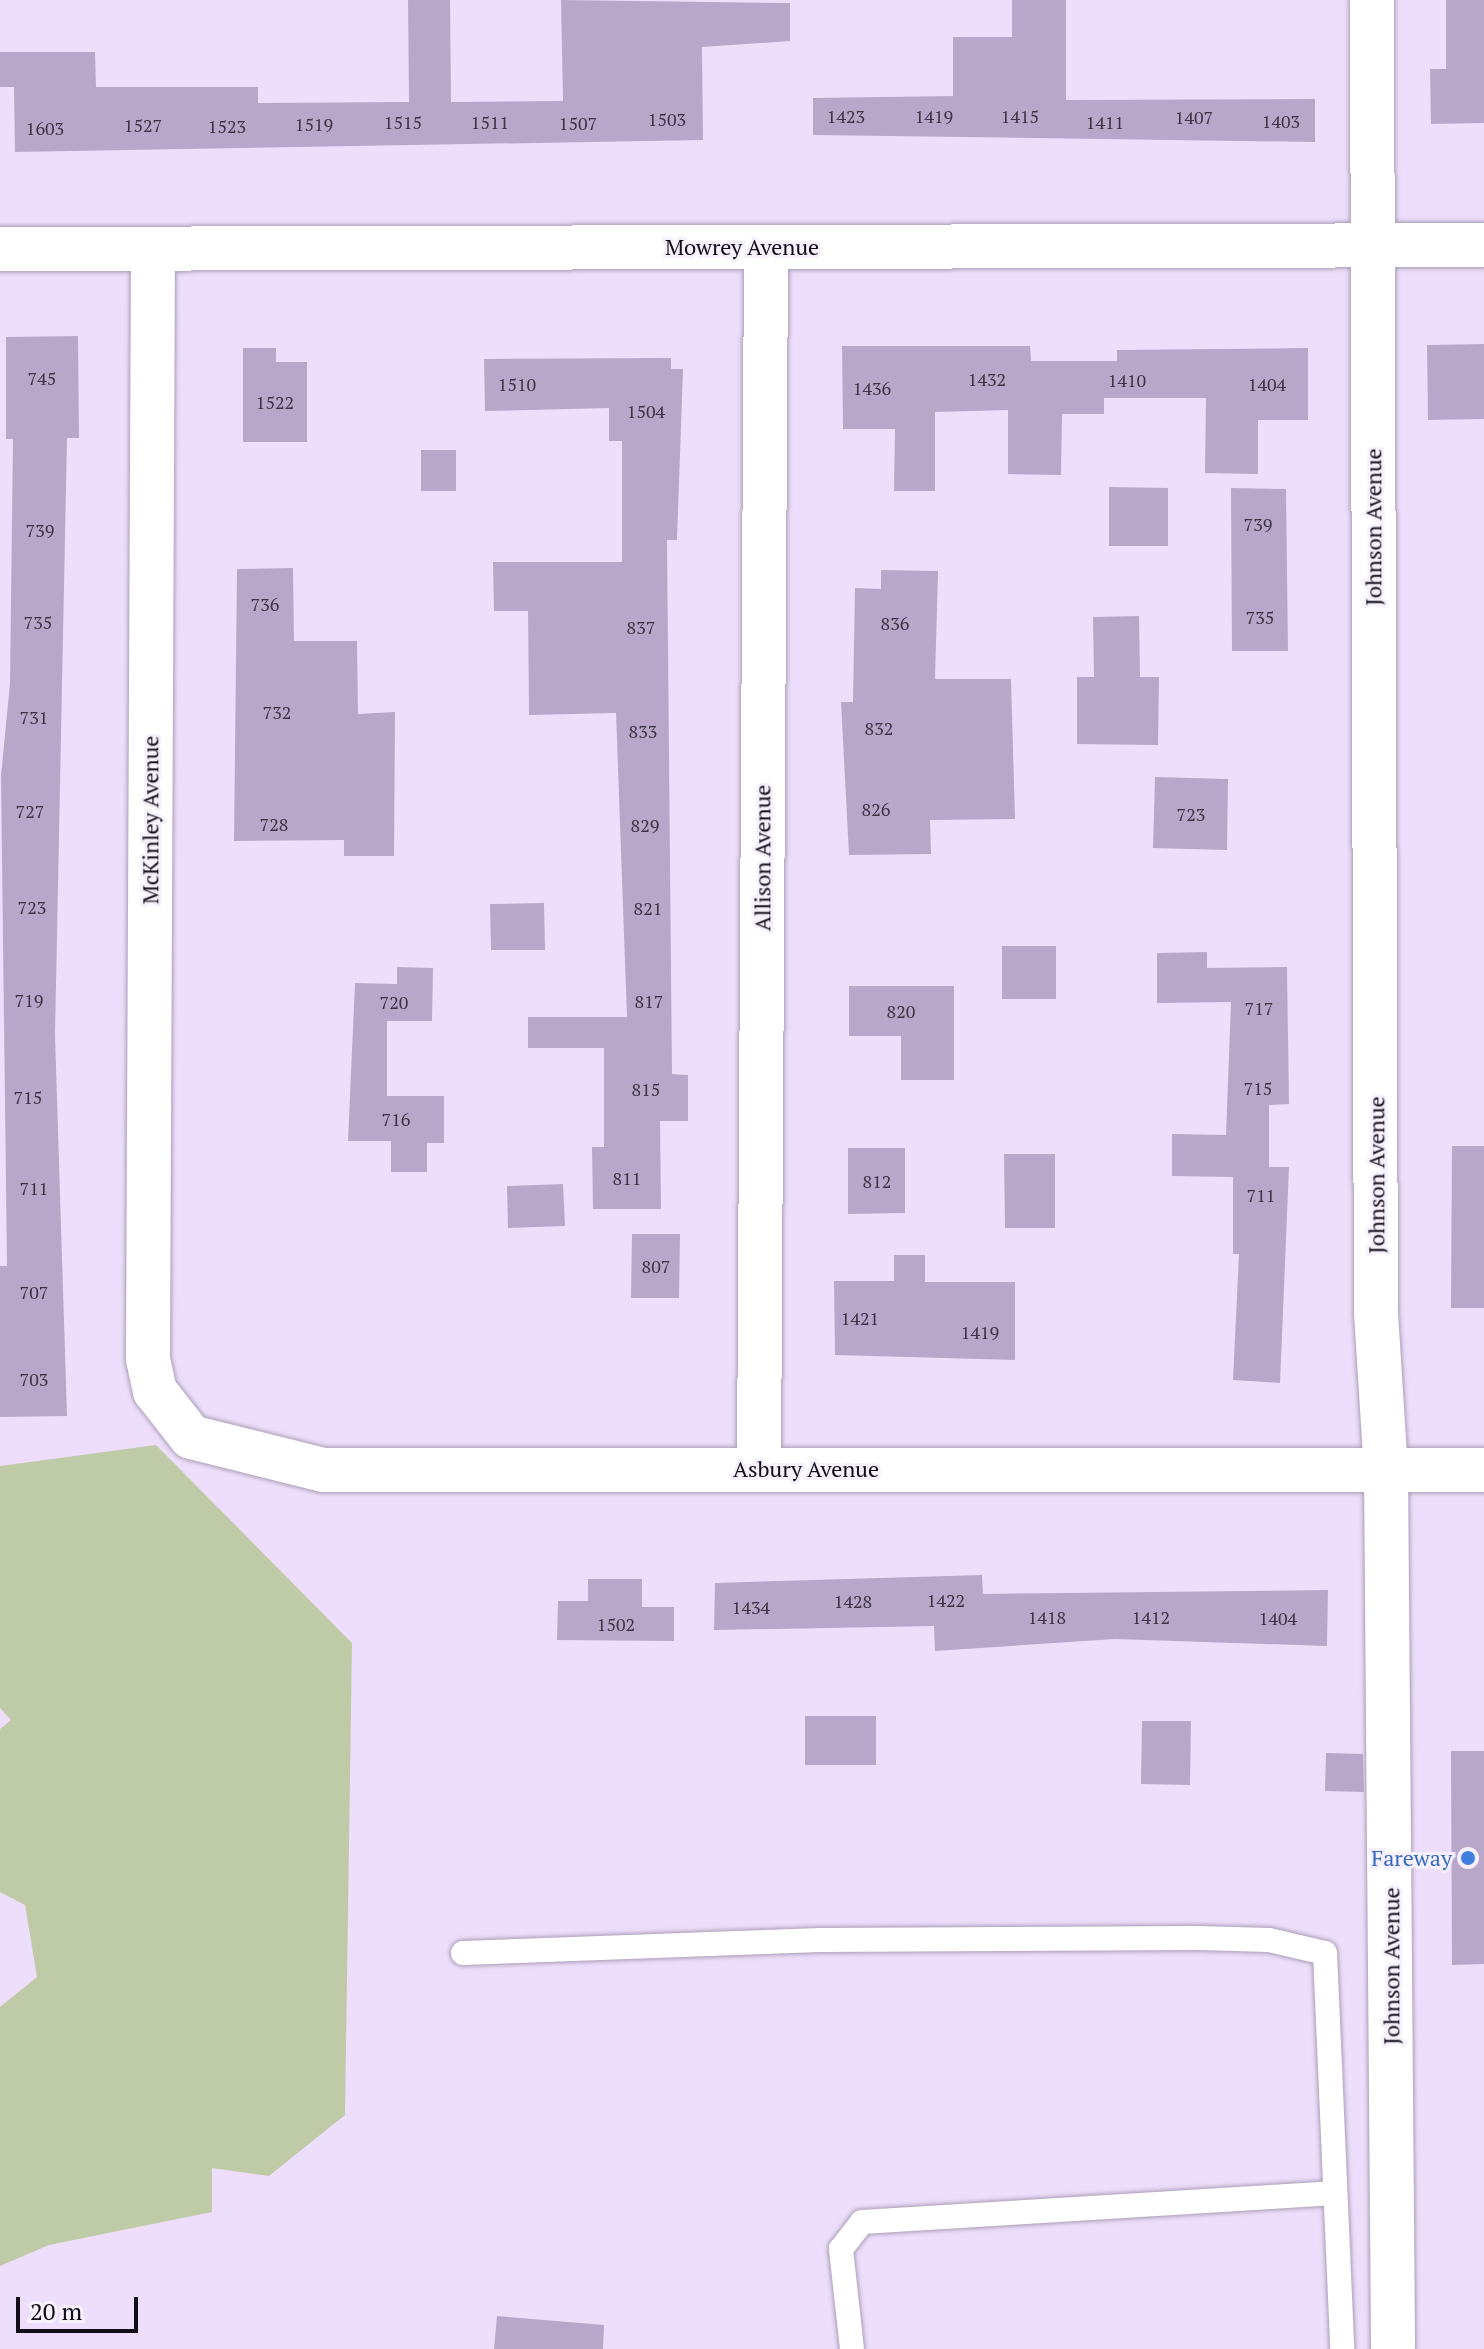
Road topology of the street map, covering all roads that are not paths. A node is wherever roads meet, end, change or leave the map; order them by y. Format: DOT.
graph roads {
  1 [pos="1372,0"];
  2 [pos="1372,245"];
  3 [pos="1484,245"];
  4 [pos="766,247"];
  5 [pos="0,249"];
  6 [pos="153,249"];
  7 [pos="155,1391"];
  8 [pos="759,1468"];
  9 [pos="1484,1470"];
  10 [pos="1386,1471"];
  11 [pos="463,1953"];
  12 [pos="1332,2193"];
  13 [pos="852,2349"];
  14 [pos="1342,2349"];
  15 [pos="1393,2349"];
  1 -- 2 [label="street, Johnson Avenue"];
  2 -- 3 [label="street, Mowrey Avenue"];
  2 -- 4 [label="street, Mowrey Avenue"];
  2 -- 10 [label="street, Johnson Avenue"];
  4 -- 6 [label="street, Mowrey Avenue"];
  4 -- 8 [label="street, Allison Avenue"];
  5 -- 6 [label="street, Mowrey Avenue"];
  6 -- 7 [label="street, McKinley Avenue"];
  7 -- 8 [label="street, Asbury Avenue"];
  8 -- 10 [label="street, Asbury Avenue"];
  9 -- 10 [label="street, Asbury Avenue"];
  10 -- 15 [label="street, Johnson Avenue"];
  11 -- 12 [label="lane"];
  12 -- 13 [label="lane"];
  12 -- 14 [label="lane"];
}
